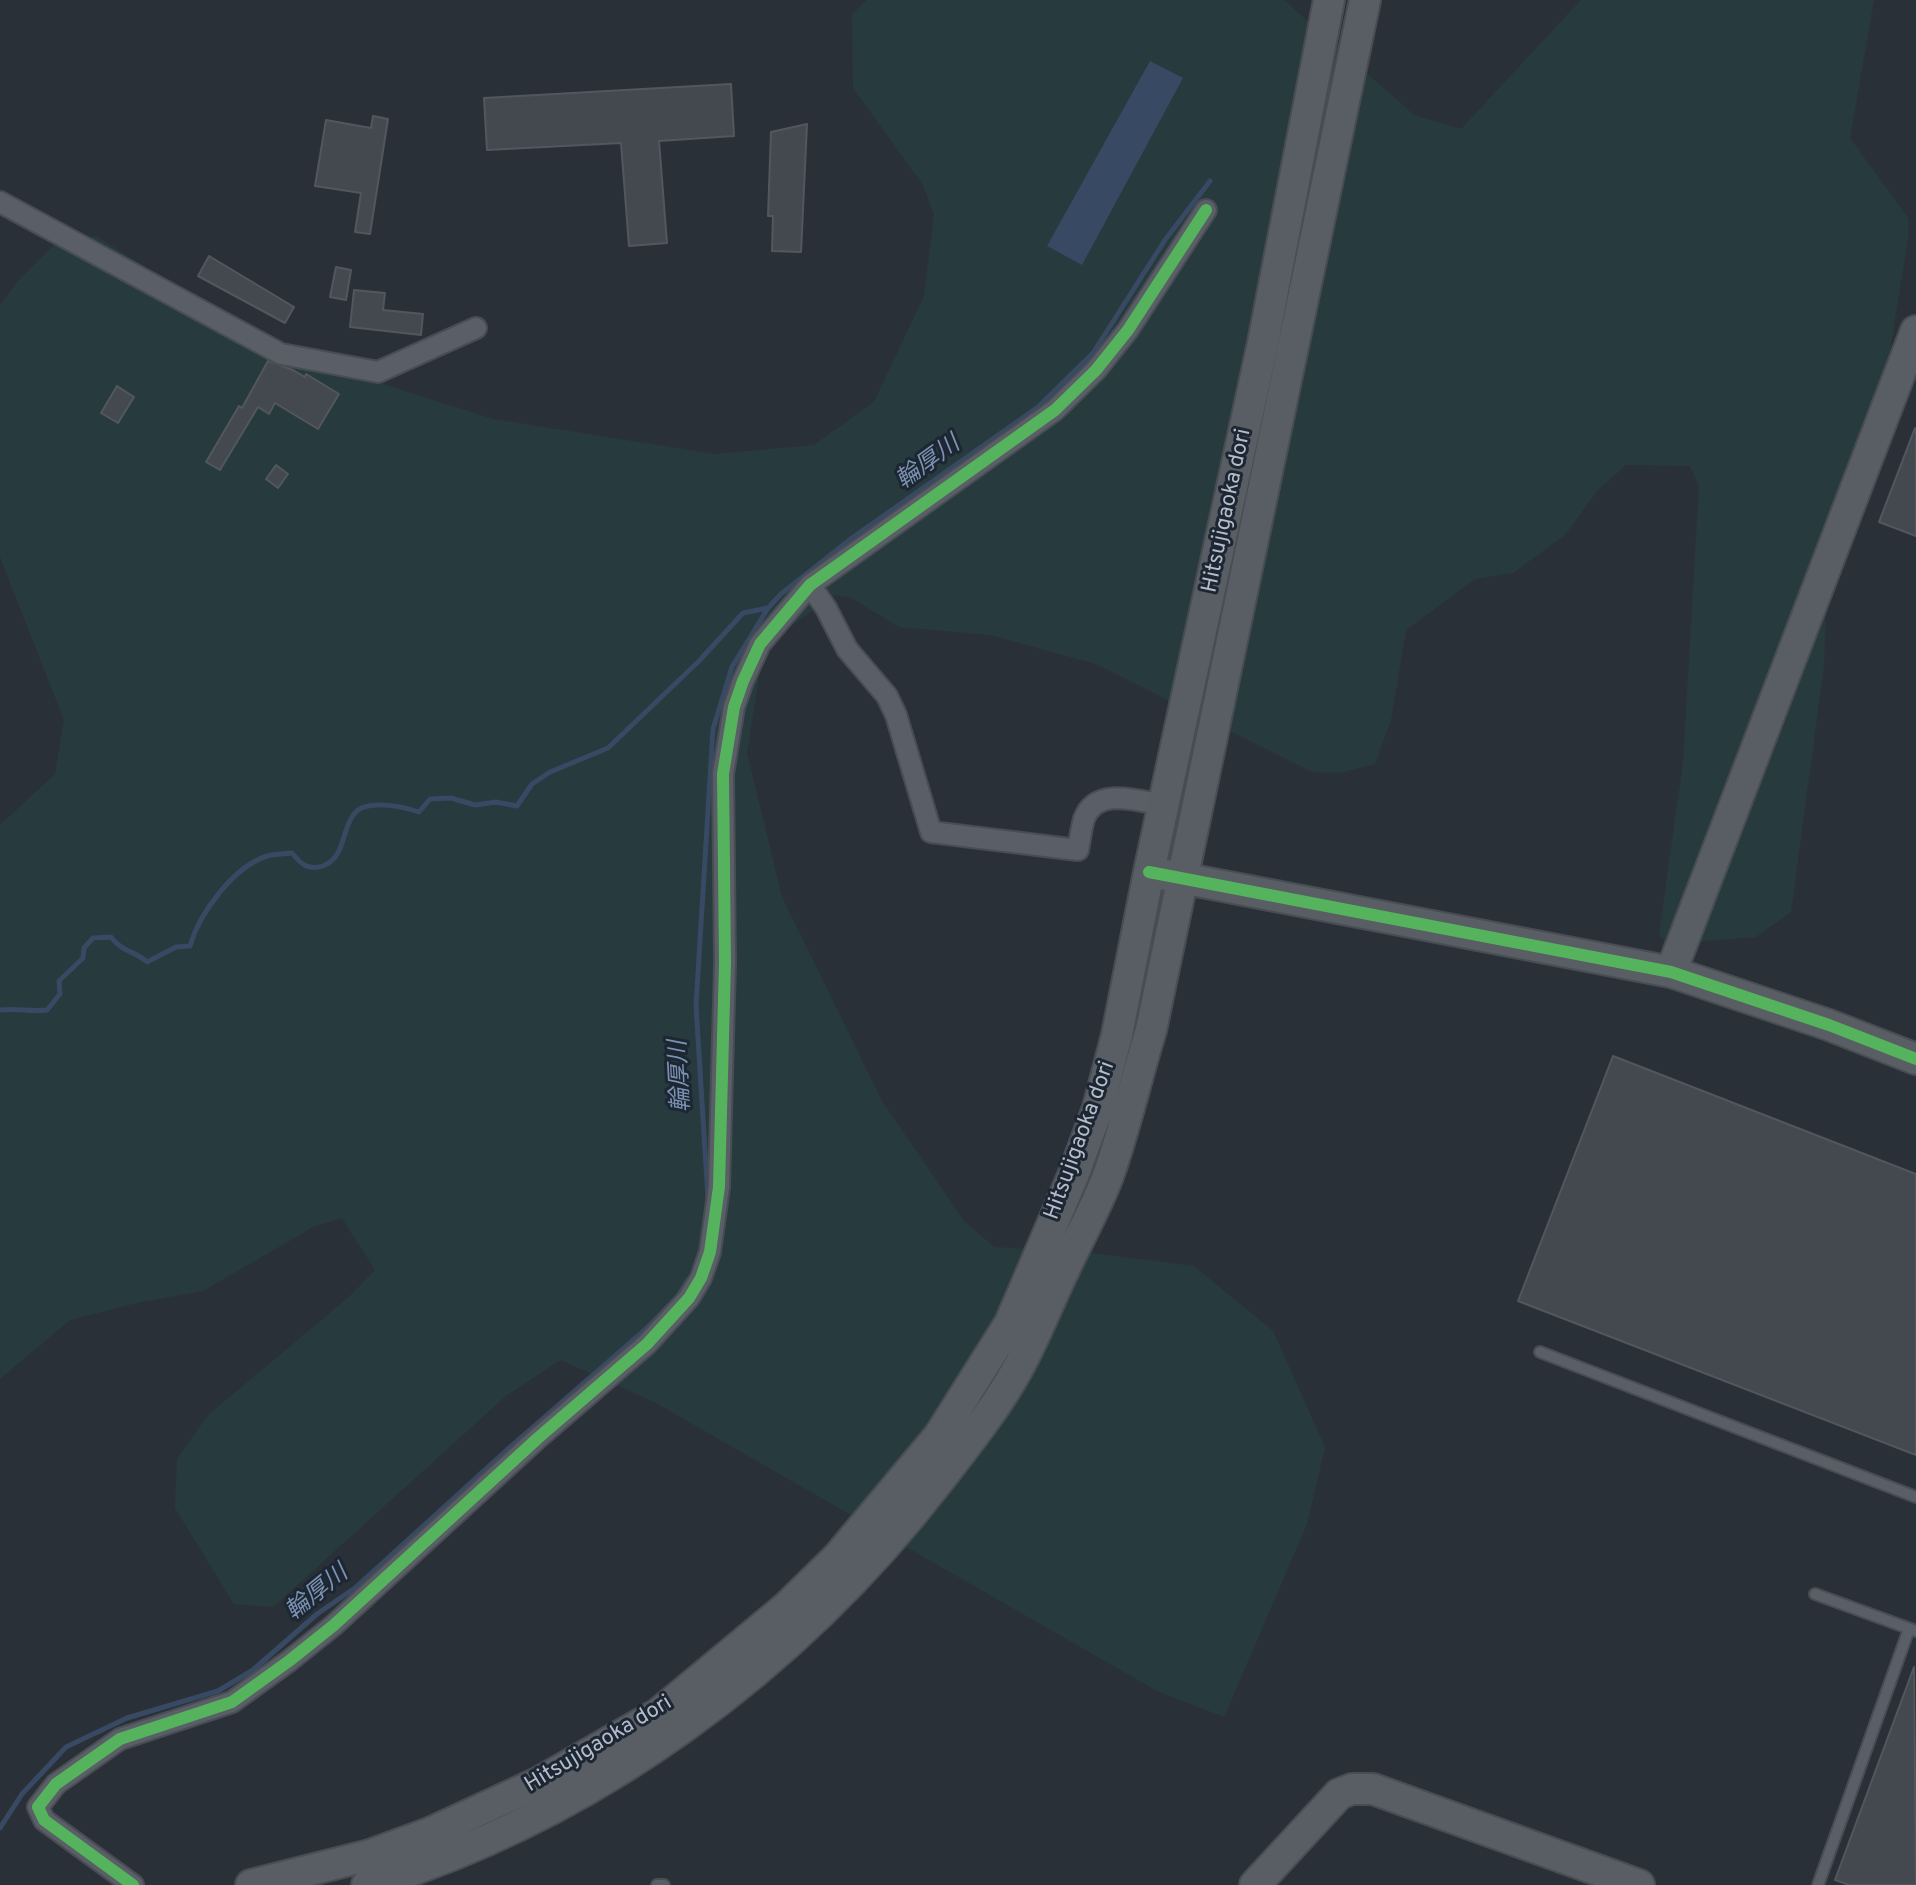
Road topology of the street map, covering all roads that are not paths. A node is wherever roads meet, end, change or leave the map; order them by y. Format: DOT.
graph roads {
  1 [pos="1329,0"];
  2 [pos="1365,0"];
  3 [pos="0,202"];
  4 [pos="1206,210"];
  5 [pos="476,328"];
  6 [pos="1916,331"];
  7 [pos="810,585"];
  8 [pos="1164,805"];
  9 [pos="1149,872"];
  10 [pos="1184,878"];
  11 [pos="1671,972"];
  12 [pos="1916,1059"];
  13 [pos="1540,1352"];
  14 [pos="1916,1497"];
  15 [pos="1815,1594"];
  16 [pos="1912,1630"];
  17 [pos="133,1885"];
  18 [pos="251,1885"];
  19 [pos="367,1885"];
  20 [pos="657,1885"];
  21 [pos="664,1885"];
  22 [pos="1255,1885"];
  23 [pos="1639,1885"];
  24 [pos="1818,1885"];
  1 -- 8 [label="main road, Hitsujigaoka dori"];
  2 -- 10 [label="main road, Hitsujigaoka dori"];
  3 -- 5 [label="street"];
  4 -- 7 [label="street"];
  6 -- 11 [label="main road"];
  7 -- 8 [label="street"];
  7 -- 17 [label="street"];
  8 -- 9 [label="main road, Hitsujigaoka dori"];
  9 -- 10 [label="main road"];
  9 -- 18 [label="main road, Hitsujigaoka dori"];
  10 -- 11 [label="main road"];
  10 -- 19 [label="main road, Hitsujigaoka dori"];
  11 -- 12 [label="main road"];
  13 -- 14 [label="lane"];
  15 -- 16 [label="lane"];
  16 -- 24 [label="lane"];
  20 -- 21 [label="lane"];
  22 -- 23 [label="main road"];
}
